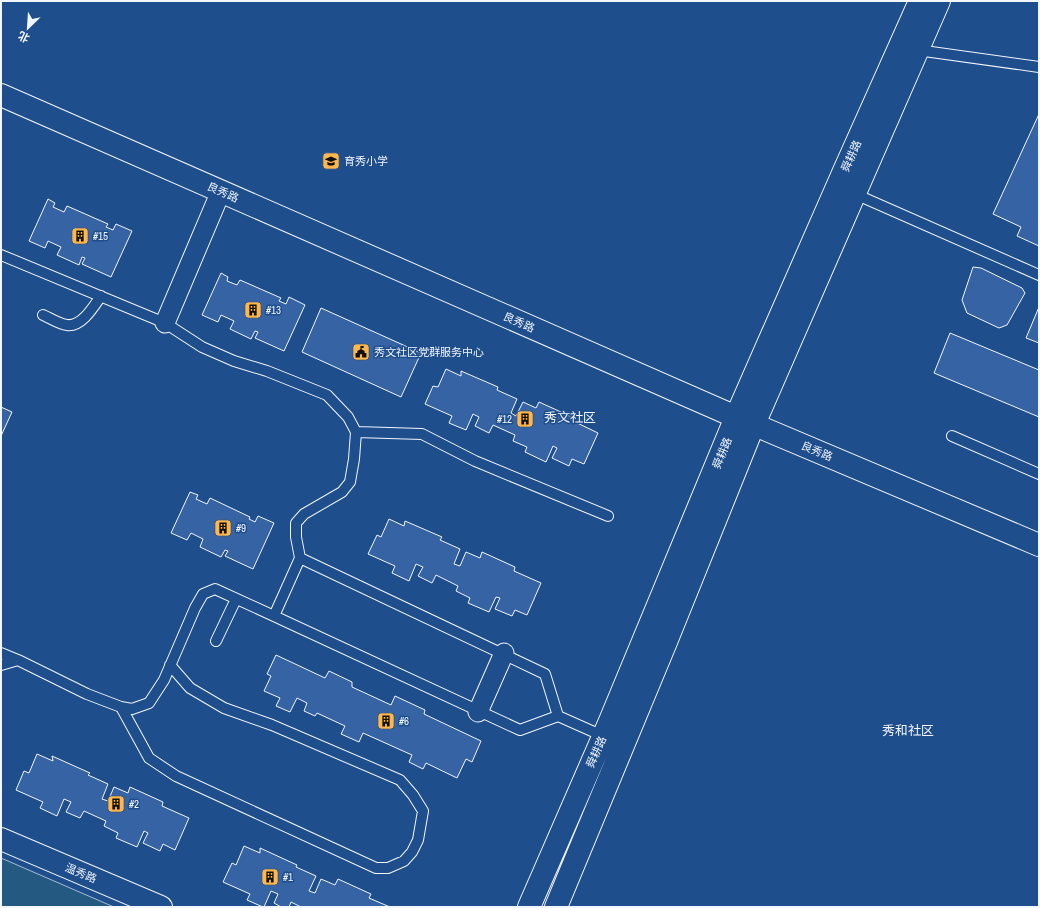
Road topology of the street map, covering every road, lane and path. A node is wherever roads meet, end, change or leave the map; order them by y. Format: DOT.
graph roads {
  1 [pos="920,1"];
  2 [pos="939,1"];
  3 [pos="918,50"];
  4 [pos="1039,67"];
  5 [pos="1,95"];
  6 [pos="221,191"];
  7 [pos="854,194"];
  8 [pos="1,255"];
  9 [pos="1039,275"];
  10 [pos="101,296"];
  11 [pos="43,315"];
  12 [pos="165,323"];
  13 [pos="745,420"];
  14 [pos="356,432"];
  15 [pos="952,436"];
  16 [pos="1039,474"];
  17 [pos="608,516"];
  18 [pos="1039,545"];
  19 [pos="300,558"];
  20 [pos="236,599"];
  21 [pos="274,616"];
  22 [pos="216,641"];
  23 [pos="1,653"];
  24 [pos="504,653"];
  25 [pos="18,660"];
  26 [pos="1,665"];
  27 [pos="170,665"];
  28 [pos="121,707"];
  29 [pos="478,712"];
  30 [pos="558,716"];
  31 [pos="604,736"];
  32 [pos="1,839"];
  33 [pos="161,907"];
  34 [pos="529,907"];
  35 [pos="556,907"];
  1 -- 13 [label="main road, 舜耕路"];
  2 -- 3 [label="main road, 舜耕路"];
  3 -- 4 [label="lane"];
  3 -- 7 [label="main road, 舜耕路"];
  5 -- 6 [label="main road, 良秀路"];
  6 -- 12 [label="street"];
  6 -- 13 [label="main road, 良秀路"];
  7 -- 9 [label="lane"];
  7 -- 13 [label="main road, 舜耕路"];
  8 -- 10 [label="lane"];
  10 -- 11 [label="lane"];
  10 -- 12 [label="lane"];
  12 -- 14 [label="lane"];
  13 -- 18 [label="main road, 良秀路"];
  13 -- 31 [label="main road, 舜耕路"];
  13 -- 35 [label="main road, 舜耕路"];
  14 -- 17 [label="lane"];
  14 -- 19 [label="lane"];
  15 -- 16 [label="lane"];
  19 -- 21 [label="lane"];
  19 -- 24 [label="lane"];
  20 -- 21 [label="lane"];
  20 -- 22 [label="lane"];
  20 -- 27 [label="lane"];
  21 -- 29 [label="lane"];
  23 -- 25 [label="lane"];
  24 -- 29 [label="street"];
  24 -- 30 [label="lane"];
  25 -- 26 [label="lane"];
  25 -- 28 [label="lane"];
  27 -- 28 [label="lane"];
  27 -- 28 [label="lane"];
  29 -- 30 [label="lane"];
  30 -- 31 [label="lane"];
  31 -- 34 [label="main road, 舜耕路"];
  32 -- 33 [label="main road, 温秀路"];
}
